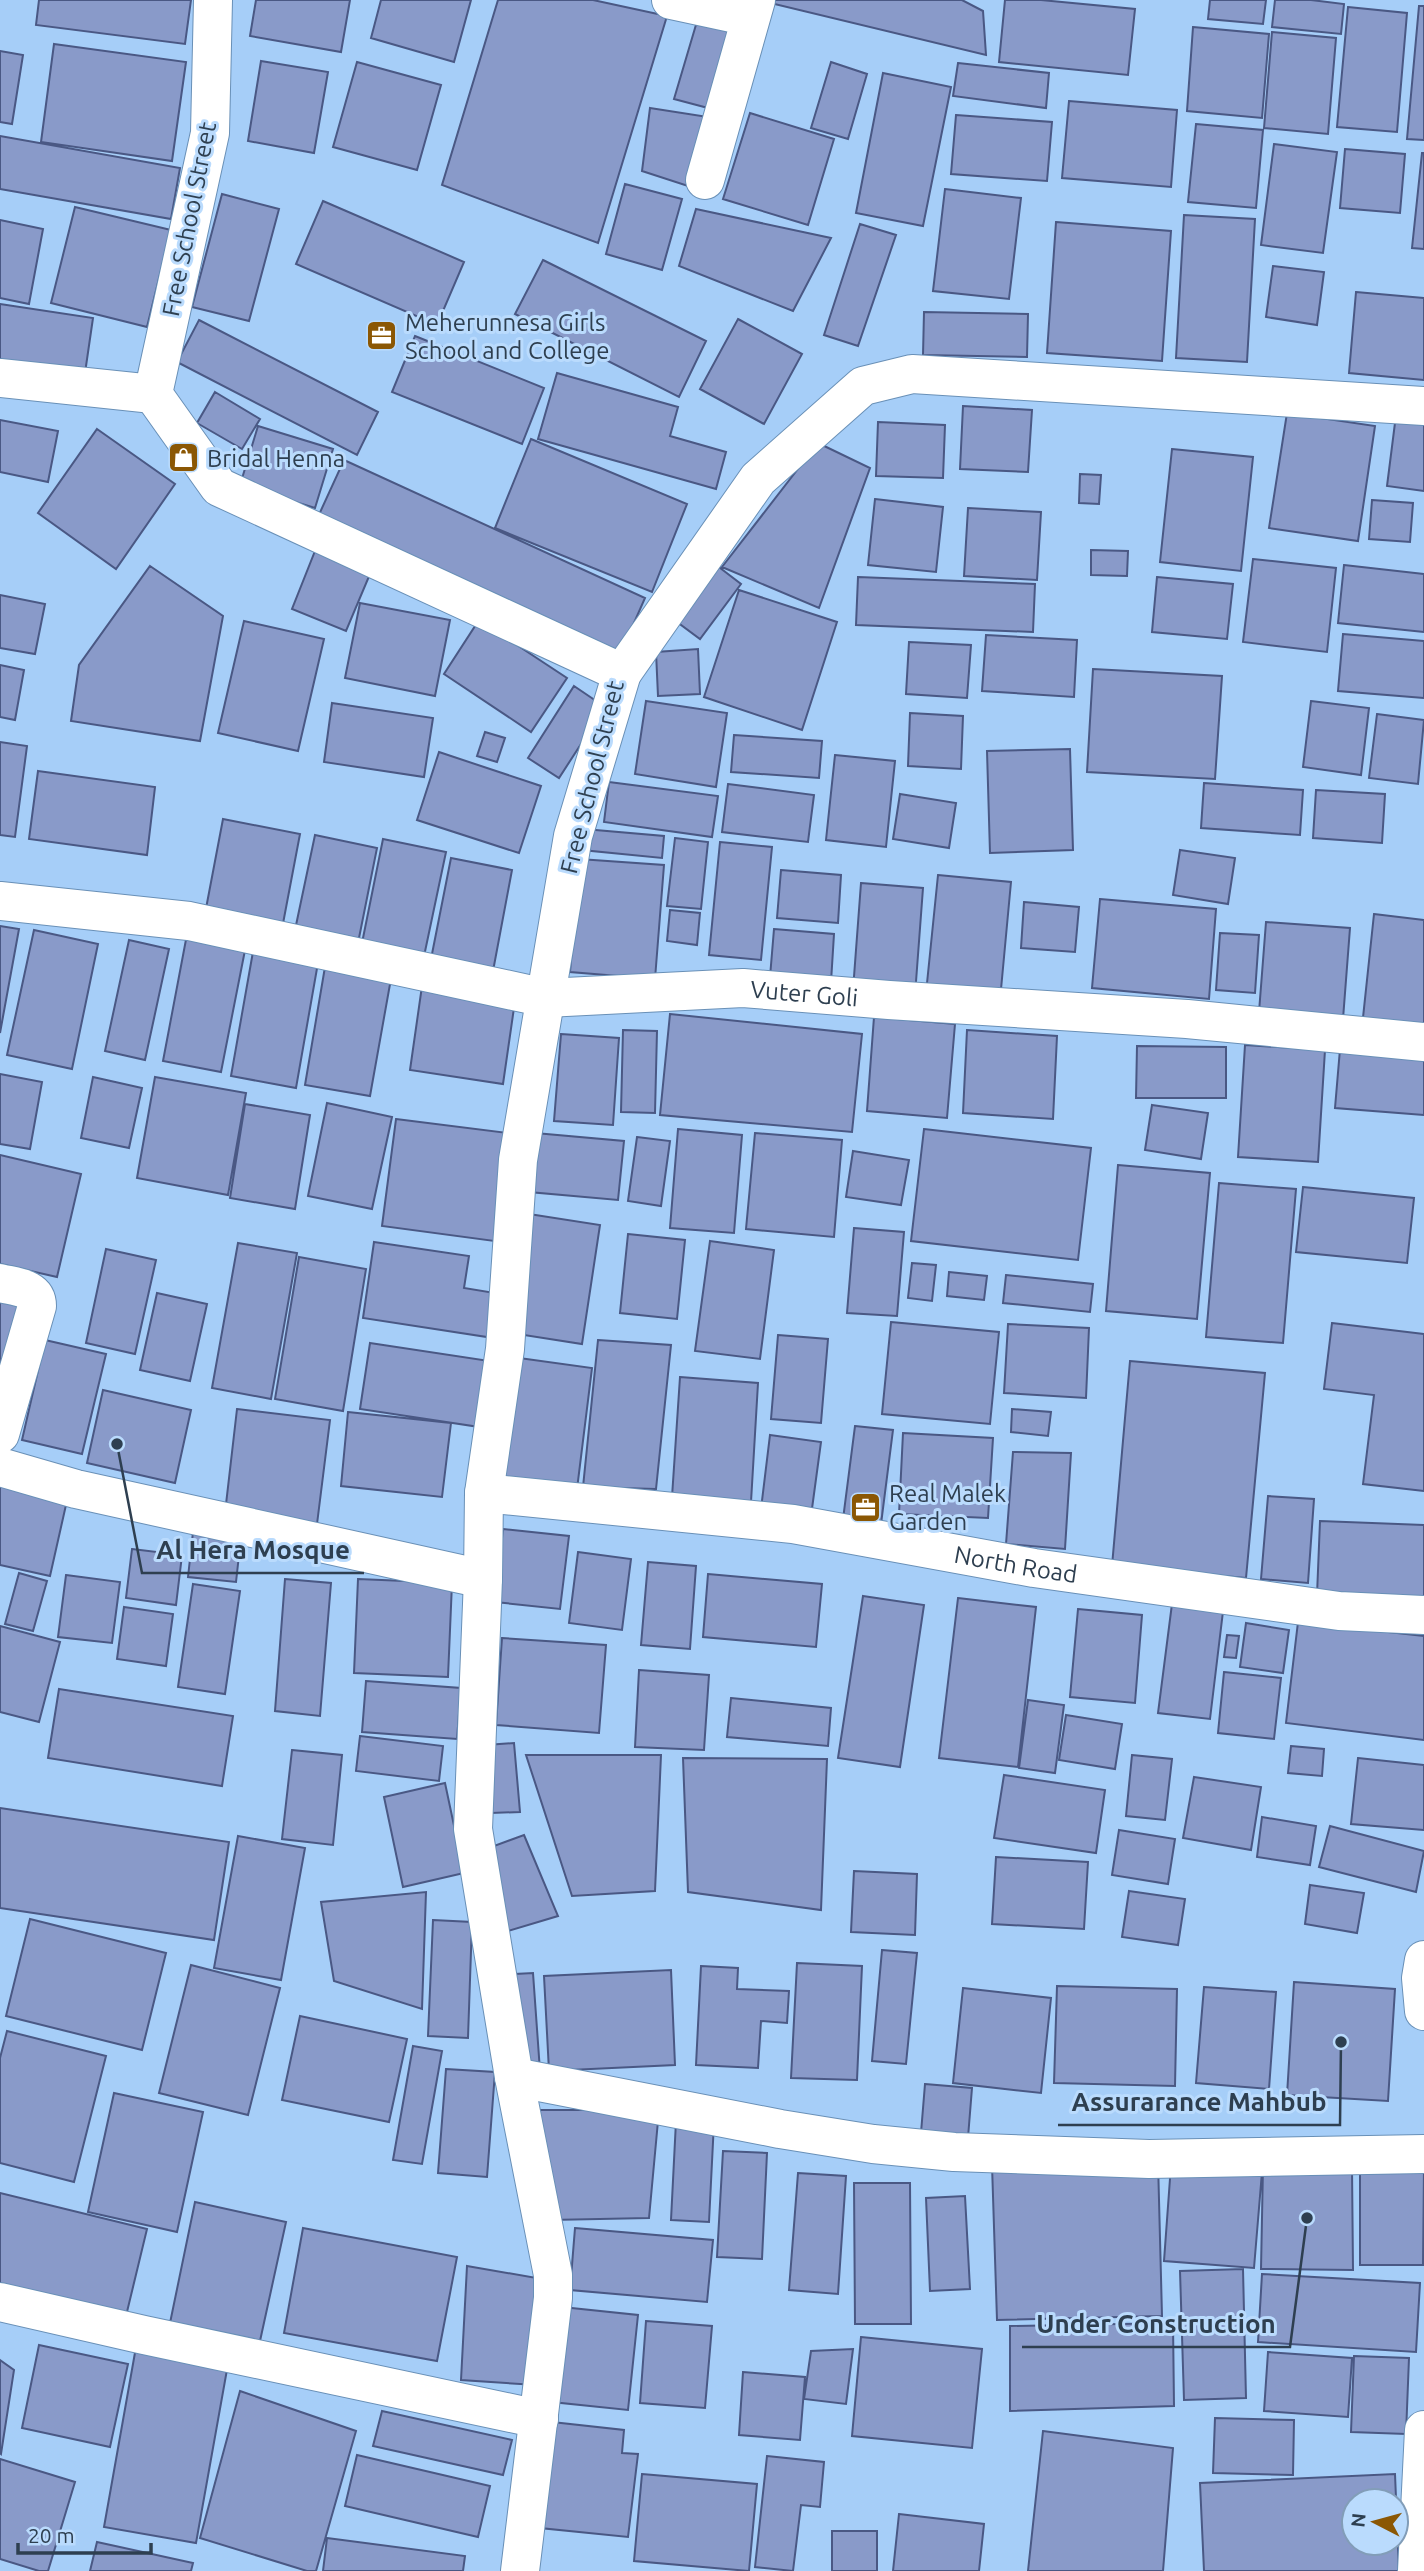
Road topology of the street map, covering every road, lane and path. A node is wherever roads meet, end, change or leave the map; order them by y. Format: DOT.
graph roads {
  1 [pos="213,0"];
  2 [pos="671,0"];
  3 [pos="753,8"];
  4 [pos="705,180"];
  5 [pos="0,377"];
  6 [pos="153,394"];
  7 [pos="1424,406"];
  8 [pos="622,673"];
  9 [pos="0,901"];
  10 [pos="546,998"];
  11 [pos="1424,1042"];
  12 [pos="0,1283"];
  13 [pos="0,1434"];
  14 [pos="0,1467"];
  15 [pos="484,1493"];
  16 [pos="483,1579"];
  17 [pos="1424,1615"];
  18 [pos="1424,1961"];
  19 [pos="1424,2011"];
  20 [pos="514,2077"];
  21 [pos="1424,2154"];
  22 [pos="0,2302"];
  23 [pos="539,2418"];
  24 [pos="1424,2430"];
  25 [pos="520,2571"];
  26 [pos="1417,2571"];
  1 -- 6 [label="street, Free School Street"];
  2 -- 3 [label="street"];
  3 -- 4 [label="street"];
  5 -- 6 [label="street"];
  6 -- 8 [label="street, Free School Street"];
  7 -- 8 [label="street"];
  8 -- 10 [label="street, Free School Street"];
  9 -- 10 [label="street, Vuter Goli"];
  10 -- 11 [label="street, Vuter Goli"];
  10 -- 15 [label="street, Free School Street"];
  12 -- 13 [label="street"];
  14 -- 16 [label="street"];
  15 -- 16 [label="street, Free School Street"];
  15 -- 17 [label="street, North Road"];
  16 -- 20 [label="street, Free School Street"];
  18 -- 19 [label="street"];
  20 -- 21 [label="street"];
  20 -- 23 [label="street, Free School Street"];
  22 -- 23 [label="street"];
  23 -- 25 [label="street, Free School Street"];
  24 -- 26 [label="street"];
}
